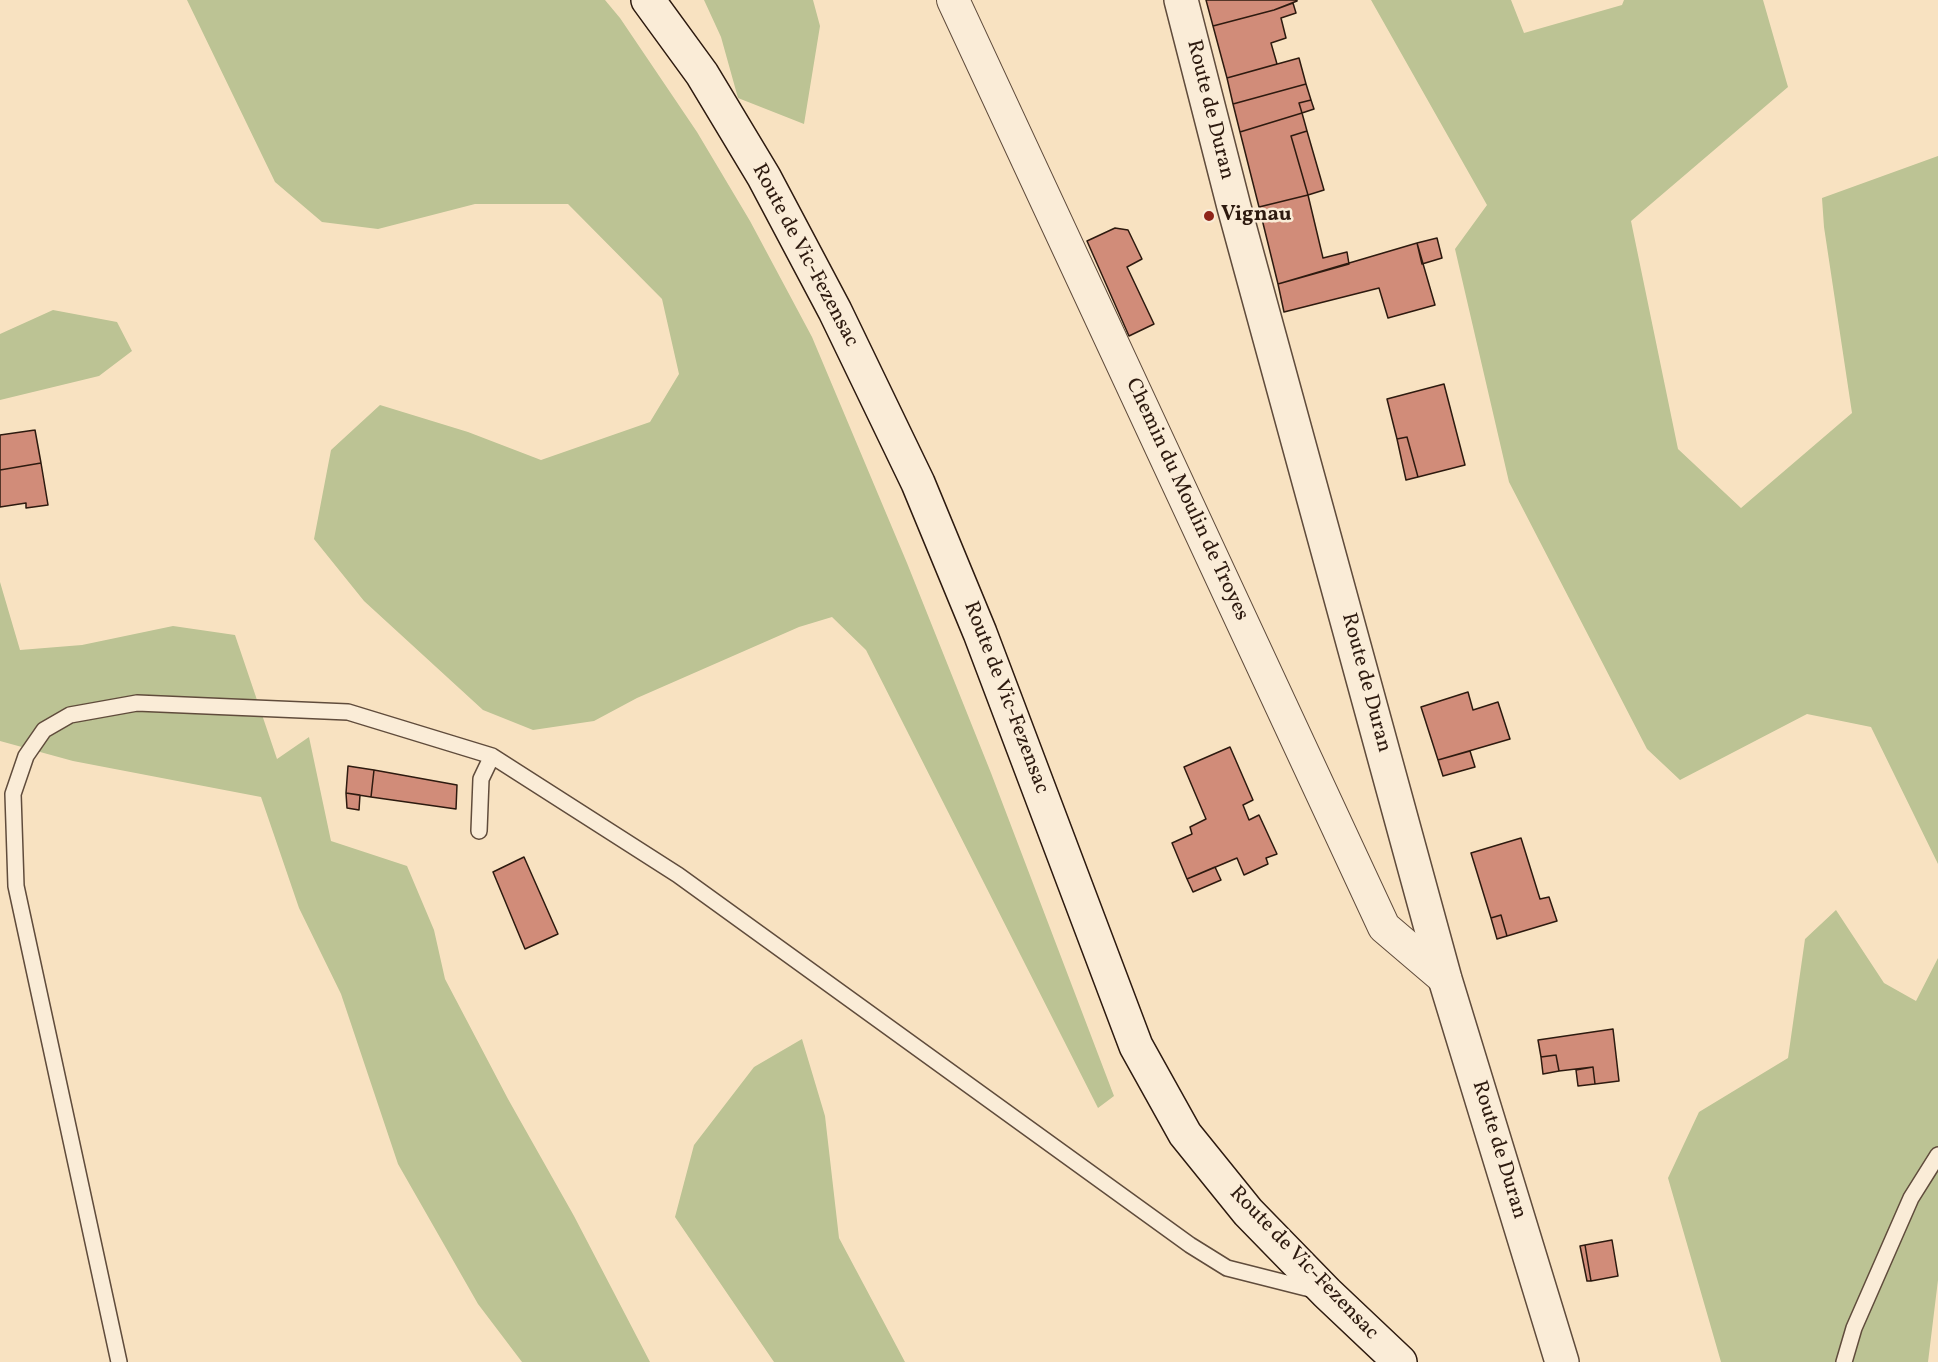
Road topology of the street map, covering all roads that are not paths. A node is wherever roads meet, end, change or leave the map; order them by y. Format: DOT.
graph roads {
  1 [pos="648,0"];
  2 [pos="953,0"];
  3 [pos="1181,0"];
  4 [pos="492,756"];
  5 [pos="479,831"];
  6 [pos="1445,979"];
  7 [pos="1938,1155"];
  8 [pos="1327,1293"];
  9 [pos="119,1362"];
  10 [pos="1400,1362"];
  11 [pos="1562,1362"];
  12 [pos="1844,1362"];
  1 -- 8 [label="main road, Route de Vic-Fezensac"];
  2 -- 6 [label="street, Chemin du Moulin de Troyes"];
  3 -- 6 [label="main road, Route de Duran"];
  4 -- 5 [label="lane"];
  4 -- 8 [label="lane"];
  4 -- 9 [label="lane"];
  6 -- 11 [label="main road, Route de Duran"];
  7 -- 12 [label="lane"];
  8 -- 10 [label="main road, Route de Vic-Fezensac"];
}
